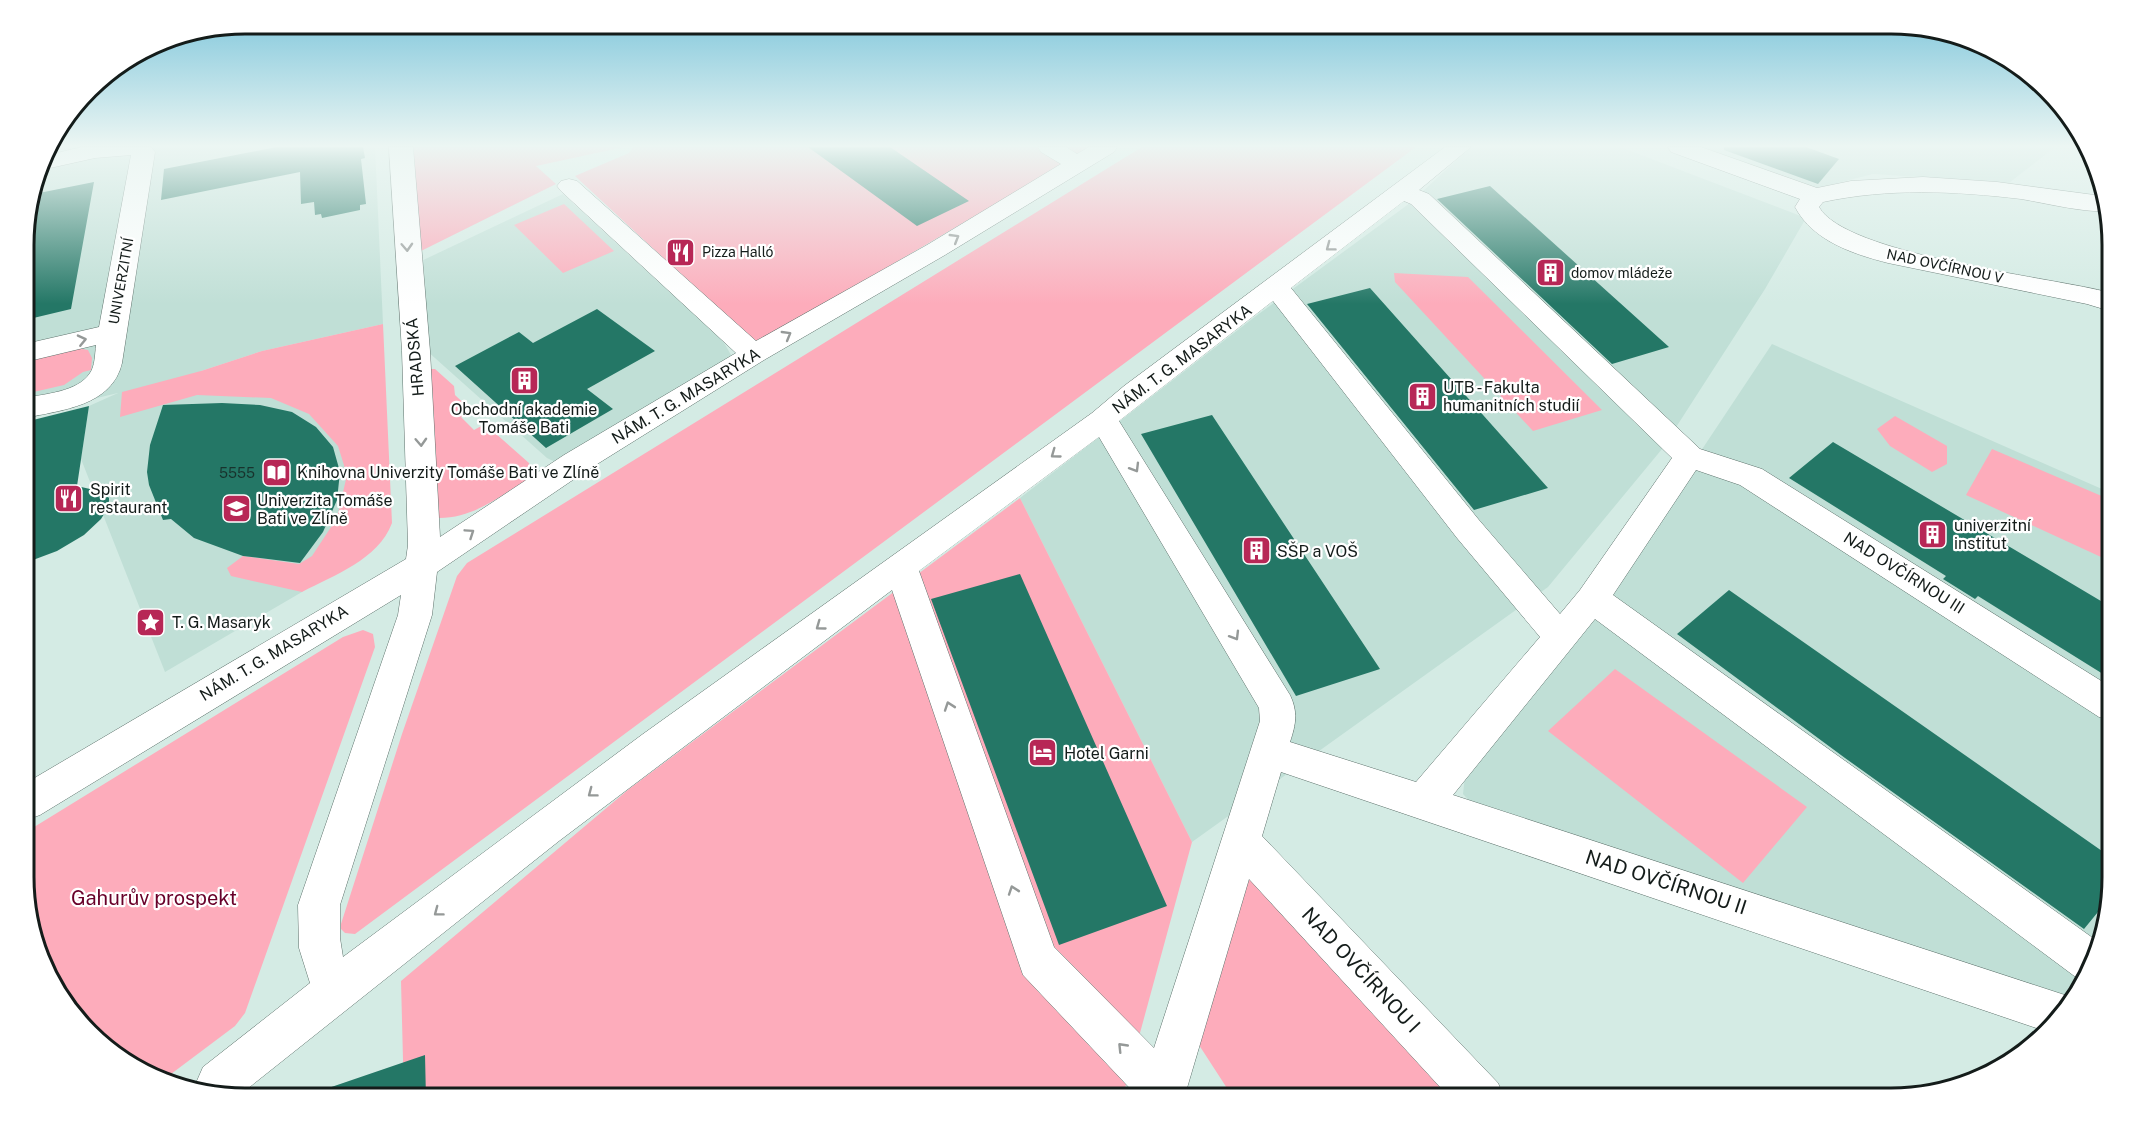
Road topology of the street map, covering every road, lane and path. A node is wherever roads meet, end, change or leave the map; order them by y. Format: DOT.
graph roads {
  1 [pos="134,199"];
  2 [pos="405,199"];
  3 [pos="584,199"];
  4 [pos="1019,199"];
  5 [pos="1394,199"];
  6 [pos="1420,199"];
  7 [pos="1813,199"];
  8 [pos="2069,199"];
  9 [pos="2097,203"];
  10 [pos="1276,287"];
  11 [pos="2102,300"];
  12 [pos="112,333"];
  13 [pos="35,351"];
  14 [pos="754,354"];
  15 [pos="35,406"];
  16 [pos="1102,420"];
  17 [pos="1689,457"];
  18 [pos="421,566"];
  19 [pos="901,567"];
  20 [pos="1592,599"];
  21 [pos="1563,635"];
  22 [pos="2102,700"];
  23 [pos="1269,751"];
  24 [pos="34,799"];
  25 [pos="1424,801"];
  26 [pos="1241,842"];
  27 [pos="2085,958"];
  28 [pos="335,989"];
  29 [pos="2053,1012"];
  30 [pos="219,1083"];
  31 [pos="1159,1088"];
  32 [pos="1165,1088"];
  33 [pos="1472,1088"];
  1 -- 12 [label="street, UNIVERZITNÍ"];
  2 -- 18 [label="street, HRADSKÁ, one-way"];
  3 -- 14 [label="street"];
  14 -- 4 [label="street, NÁM. T. G. MASARYKA, one-way"];
  5 -- 10 [label="street, NÁM. T. G. MASARYKA, one-way"];
  6 -- 17 [label="street"];
  7 -- 11 [label="street, NAD OVČÍRNOU V"];
  8 -- 9 [label="street"];
  10 -- 16 [label="street, NÁM. T. G. MASARYKA"];
  10 -- 21 [label="street"];
  13 -- 12 [label="street, UNIVERZITNÍ, one-way"];
  12 -- 15 [label="street, UNIVERZITNÍ"];
  18 -- 14 [label="street, NÁM. T. G. MASARYKA, one-way"];
  16 -- 19 [label="street, NÁM. T. G. MASARYKA, one-way"];
  16 -- 23 [label="street, one-way"];
  17 -- 20 [label="street"];
  17 -- 22 [label="street, NAD OVČÍRNOU III"];
  18 -- 24 [label="street, NÁM. T. G. MASARYKA"];
  18 -- 28 [label="street, HRADSKÁ"];
  19 -- 28 [label="street, NÁM. T. G. MASARYKA, one-way"];
  31 -- 19 [label="street, one-way"];
  20 -- 21 [label="street"];
  20 -- 27 [label="street"];
  21 -- 25 [label="street"];
  23 -- 25 [label="street, NAD OVČÍRNOU II"];
  23 -- 26 [label="street"];
  25 -- 29 [label="street, NAD OVČÍRNOU II"];
  26 -- 32 [label="street"];
  26 -- 33 [label="street, NAD OVČÍRNOU I"];
  28 -- 30 [label="street, NÁM. T. G. MASARYKA"];
}
